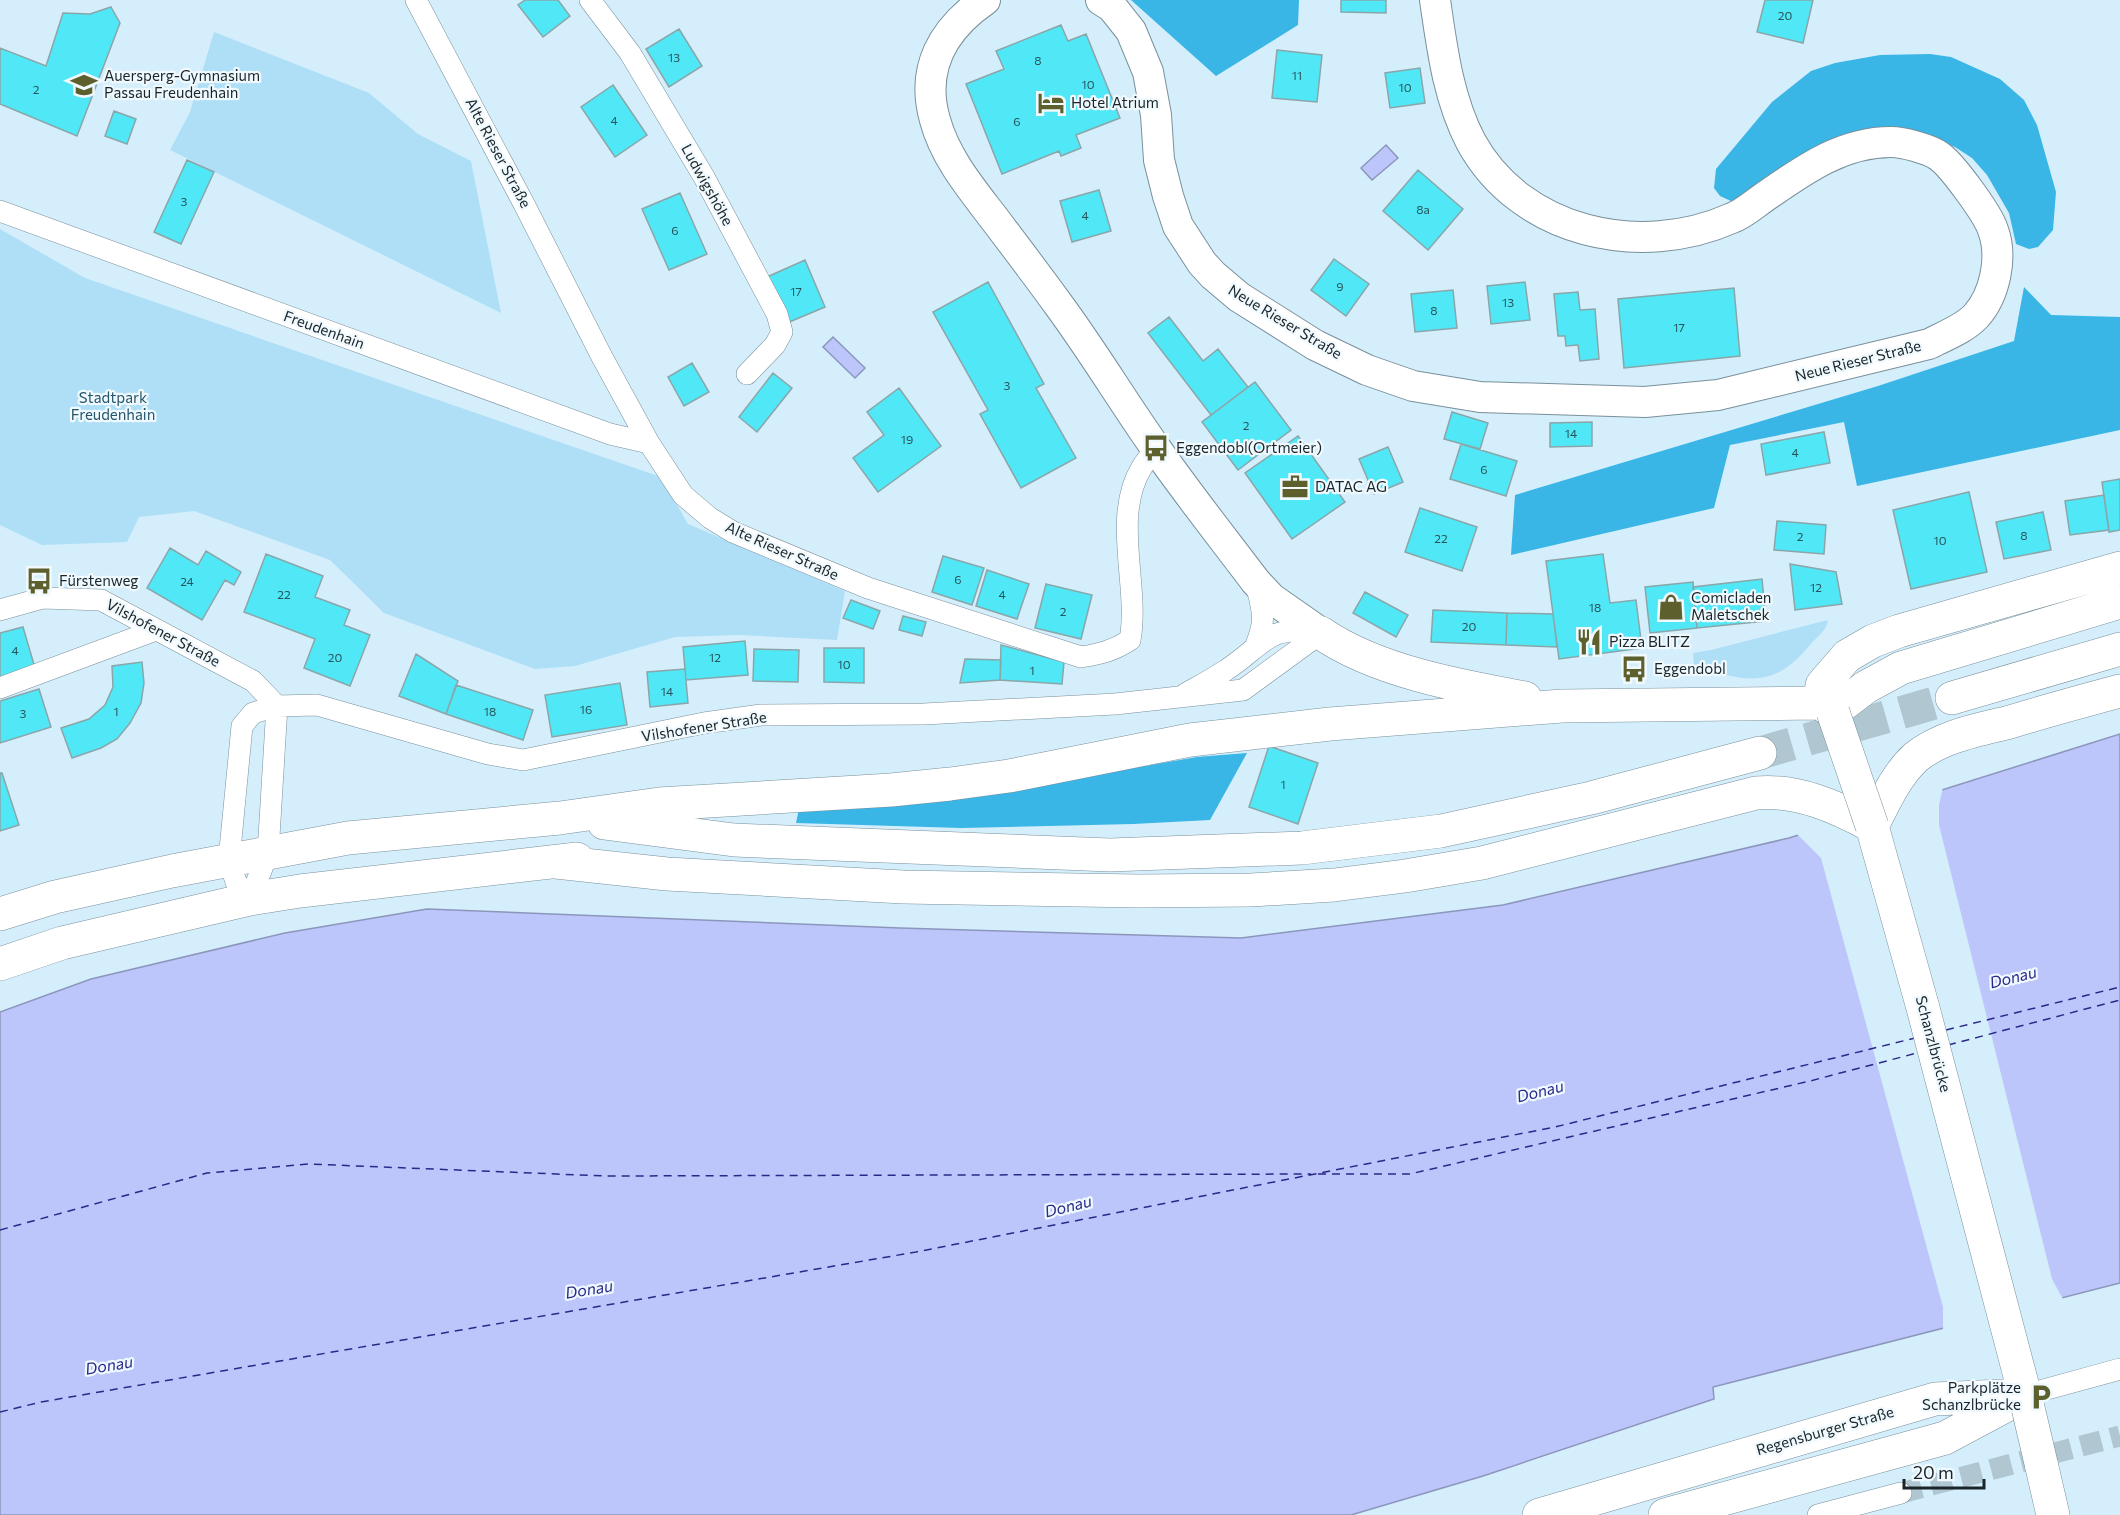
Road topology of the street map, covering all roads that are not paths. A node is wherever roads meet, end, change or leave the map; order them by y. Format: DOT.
graph roads {
  1 [pos="416,0"];
  2 [pos="590,0"];
  3 [pos="985,0"];
  4 [pos="1101,0"];
  5 [pos="1435,0"];
  6 [pos="0,211"];
  7 [pos="747,374"];
  8 [pos="649,443"];
  9 [pos="1156,448"];
  10 [pos="2120,568"];
  11 [pos="1256,582"];
  12 [pos="2120,602"];
  13 [pos="0,610"];
  14 [pos="156,630"];
  15 [pos="1321,633"];
  16 [pos="1256,645"];
  17 [pos="2120,649"];
  18 [pos="0,688"];
  19 [pos="2120,691"];
  20 [pos="1952,698"];
  21 [pos="1176,699"];
  22 [pos="1832,705"];
  23 [pos="277,706"];
  24 [pos="1562,706"];
  25 [pos="1760,753"];
  26 [pos="560,818"];
  27 [pos="1872,826"];
  28 [pos="734,840"];
  29 [pos="268,853"];
  30 [pos="229,860"];
  31 [pos="556,862"];
  32 [pos="250,900"];
  33 [pos="0,914"];
  34 [pos="0,964"];
  35 [pos="2120,1369"];
  36 [pos="2025,1395"];
  37 [pos="1902,1493"];
  38 [pos="1539,1515"];
  39 [pos="1665,1515"];
  40 [pos="1818,1515"];
  41 [pos="2053,1515"];
  1 -- 8 [label="street, Alte Rieser Straße"];
  2 -- 7 [label="street, Ludwigshöhe"];
  3 -- 9 [label="street"];
  4 -- 5 [label="street, Neue Rieser Straße"];
  6 -- 8 [label="street, Freudenhain"];
  8 -- 9 [label="street, Alte Rieser Straße"];
  9 -- 11 [label="street"];
  10 -- 22 [label="main road"];
  11 -- 15 [label="street"];
  11 -- 16 [label="street"];
  12 -- 22 [label="main road"];
  13 -- 14 [label="street, Vilshofener Straße"];
  14 -- 18 [label="street"];
  14 -- 23 [label="street, Vilshofener Straße"];
  15 -- 16 [label="street, Vilshofener Straße"];
  15 -- 21 [label="street, Vilshofener Straße"];
  15 -- 24 [label="main road"];
  16 -- 21 [label="street, Vilshofener Straße"];
  17 -- 20 [label="main road"];
  19 -- 27 [label="main road"];
  21 -- 23 [label="street, Vilshofener Straße"];
  22 -- 24 [label="main road"];
  22 -- 27 [label="main road, Schanzlbrücke, bridge"];
  23 -- 29 [label="street"];
  23 -- 30 [label="street, Vilshofener Straße"];
  24 -- 26 [label="main road"];
  25 -- 28 [label="main road"];
  26 -- 28 [label="main road"];
  26 -- 29 [label="main road"];
  27 -- 31 [label="main road"];
  27 -- 36 [label="main road, Schanzlbrücke"];
  28 -- 31 [label="main road"];
  29 -- 30 [label="main road"];
  29 -- 32 [label="street"];
  30 -- 32 [label="street, Vilshofener Straße"];
  30 -- 33 [label="main road"];
  31 -- 32 [label="main road"];
  32 -- 34 [label="main road"];
  35 -- 36 [label="street"];
  36 -- 38 [label="main road, Regensburger Straße"];
  36 -- 39 [label="main road"];
  36 -- 41 [label="main road, Schanzlbrücke, bridge"];
  37 -- 40 [label="street"];
}
